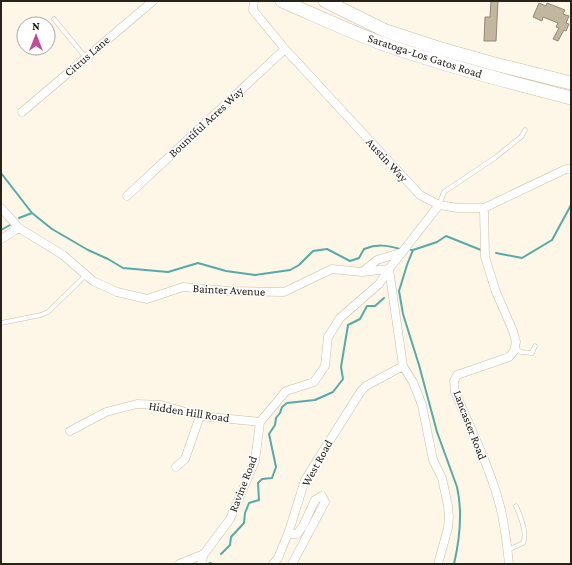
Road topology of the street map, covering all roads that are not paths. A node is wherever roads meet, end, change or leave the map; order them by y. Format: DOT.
graph roads {
  1 [pos="153,1"];
  2 [pos="254,1"];
  3 [pos="282,1"];
  4 [pos="325,1"];
  5 [pos="56,21"];
  6 [pos="285,49"];
  7 [pos="86,58"];
  8 [pos="571,83"];
  9 [pos="571,98"];
  10 [pos="22,112"];
  11 [pos="525,130"];
  12 [pos="568,169"];
  13 [pos="127,196"];
  14 [pos="439,205"];
  15 [pos="1,208"];
  16 [pos="484,208"];
  17 [pos="19,228"];
  18 [pos="1,239"];
  19 [pos="401,253"];
  20 [pos="389,269"];
  21 [pos="362,272"];
  22 [pos="86,275"];
  23 [pos="1,324"];
  24 [pos="535,346"];
  25 [pos="515,348"];
  26 [pos="403,366"];
  27 [pos="200,416"];
  28 [pos="260,422"];
  29 [pos="73,430"];
  30 [pos="176,467"];
  31 [pos="516,506"];
  32 [pos="289,531"];
  33 [pos="508,550"];
  34 [pos="204,554"];
  35 [pos="179,564"];
  36 [pos="201,564"];
  37 [pos="273,564"];
  38 [pos="292,564"];
  39 [pos="438,564"];
  40 [pos="509,564"];
  1 -- 7 [label="street, Citrus Lane"];
  2 -- 6 [label="street, Austin Way"];
  3 -- 9 [label="main road, Saratoga-Los Gatos Road"];
  4 -- 8 [label="main road, Saratoga-Los Gatos Road"];
  5 -- 7 [label="lane"];
  6 -- 13 [label="street, Bountiful Acres Way"];
  6 -- 14 [label="street, Austin Way"];
  7 -- 10 [label="street, Citrus Lane"];
  11 -- 14 [label="lane"];
  12 -- 16 [label="street, Austin Way"];
  14 -- 16 [label="street, Austin Way"];
  14 -- 19 [label="street"];
  15 -- 17 [label="street, Bainter Avenue"];
  16 -- 25 [label="street"];
  17 -- 18 [label="street"];
  17 -- 22 [label="street, Bainter Avenue"];
  19 -- 20 [label="street"];
  19 -- 21 [label="street"];
  20 -- 21 [label="street, Bainter Avenue"];
  20 -- 26 [label="street"];
  20 -- 28 [label="street"];
  21 -- 22 [label="street, Bainter Avenue"];
  22 -- 23 [label="lane"];
  24 -- 25 [label="lane"];
  25 -- 33 [label="street, Lancaster Road"];
  26 -- 32 [label="street, West Road"];
  26 -- 39 [label="street"];
  27 -- 28 [label="street, Hidden Hill Road"];
  27 -- 29 [label="street, Hidden Hill Road"];
  27 -- 30 [label="street"];
  28 -- 34 [label="street, Ravine Road"];
  31 -- 33 [label="lane"];
  32 -- 37 [label="street"];
  32 -- 38 [label="street, West Road"];
  33 -- 40 [label="street, Lancaster Road"];
  34 -- 35 [label="street"];
  34 -- 36 [label="street"];
}
